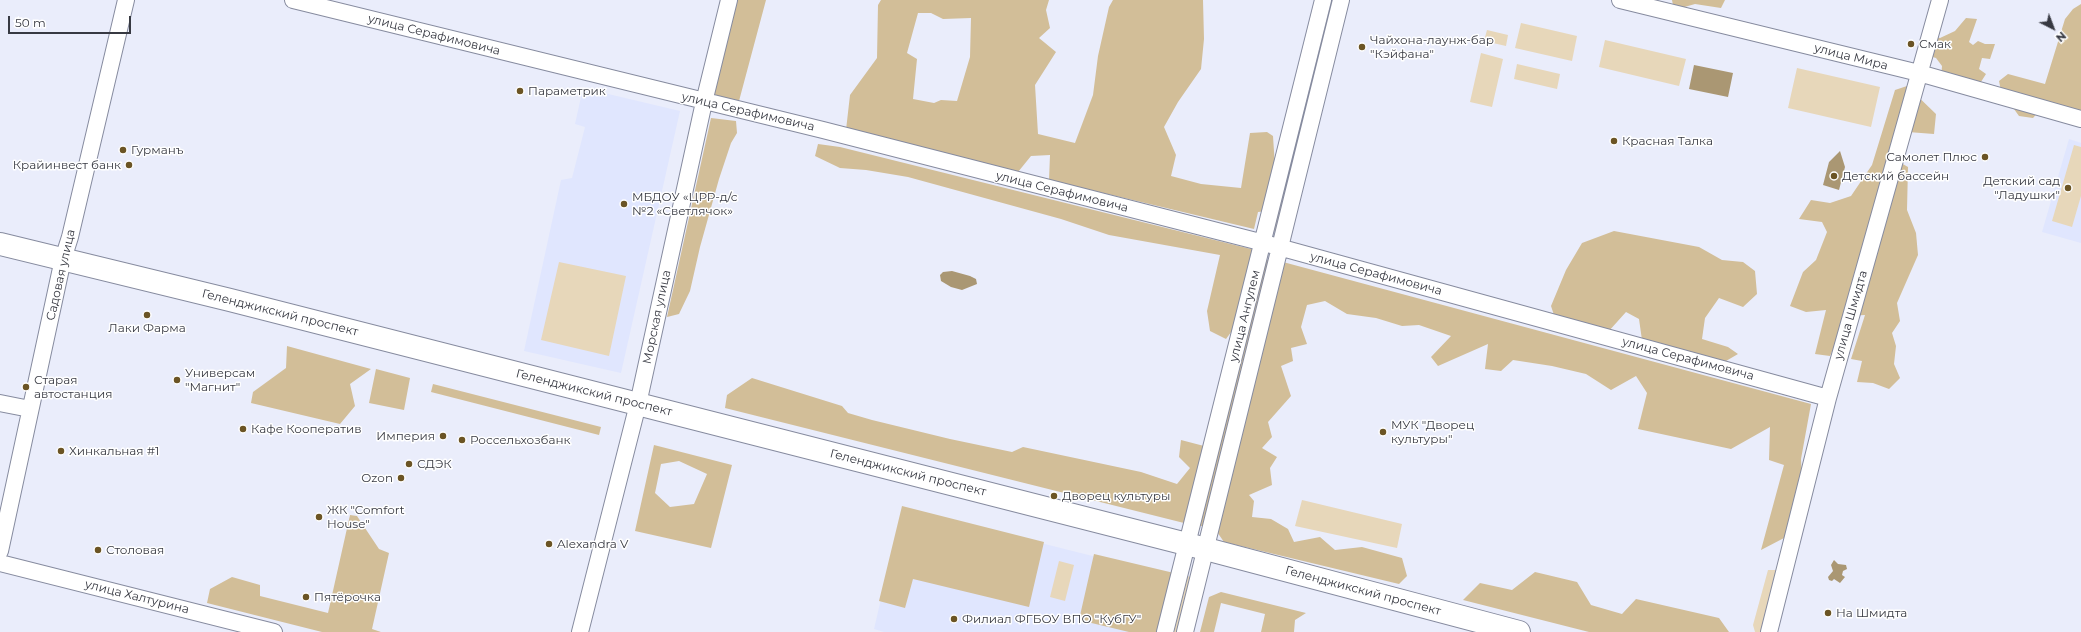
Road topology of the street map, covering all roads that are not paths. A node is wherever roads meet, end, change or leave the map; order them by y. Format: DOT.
graph roads {
  1 [pos="126,0"];
  2 [pos="292,0"];
  3 [pos="729,0"];
  4 [pos="1323,0"];
  5 [pos="1341,0"];
  6 [pos="1620,0"];
  7 [pos="1940,0"];
  8 [pos="1919,73"];
  9 [pos="704,102"];
  10 [pos="2081,119"];
  11 [pos="1264,243"];
  12 [pos="0,244"];
  13 [pos="1279,248"];
  14 [pos="63,259"];
  15 [pos="1828,398"];
  16 [pos="0,403"];
  17 [pos="638,404"];
  18 [pos="30,409"];
  19 [pos="1197,547"];
  20 [pos="0,551"];
  21 [pos="0,562"];
  22 [pos="274,632"];
  23 [pos="580,632"];
  24 [pos="1165,632"];
  25 [pos="1184,632"];
  26 [pos="1519,632"];
  27 [pos="1769,632"];
  1 -- 14 [label="street, Садовая улица"];
  2 -- 9 [label="street, улица Серафимовича"];
  3 -- 9 [label="street, Морская улица"];
  4 -- 11 [label="street, улица Ангулем"];
  5 -- 13 [label="street, улица Ангулем"];
  6 -- 8 [label="street, улица Мира"];
  7 -- 8 [label="street, улица Шмидта"];
  8 -- 10 [label="street, улица Мира"];
  8 -- 15 [label="street, улица Шмидта"];
  9 -- 11 [label="street, улица Серафимовича"];
  9 -- 17 [label="street, Морская улица"];
  11 -- 13 [label="street, улица Серафимовича"];
  11 -- 19 [label="street, улица Ангулем"];
  12 -- 14 [label="main road, Геленджикский проспект"];
  13 -- 15 [label="street, улица Серафимовича"];
  13 -- 19 [label="street, улица Ангулем"];
  14 -- 17 [label="main road, Геленджикский проспект"];
  14 -- 18 [label="street, Садовая улица"];
  15 -- 27 [label="street, улица Шмидта"];
  16 -- 18 [label="street"];
  17 -- 19 [label="main road, Геленджикский проспект"];
  17 -- 23 [label="street, Морская улица"];
  18 -- 20 [label="street, Садовая улица"];
  19 -- 24 [label="street, улица Ангулем"];
  19 -- 25 [label="street, улица Ангулем"];
  19 -- 26 [label="main road, Геленджикский проспект"];
  21 -- 22 [label="street, улица Халтурина"];
}
